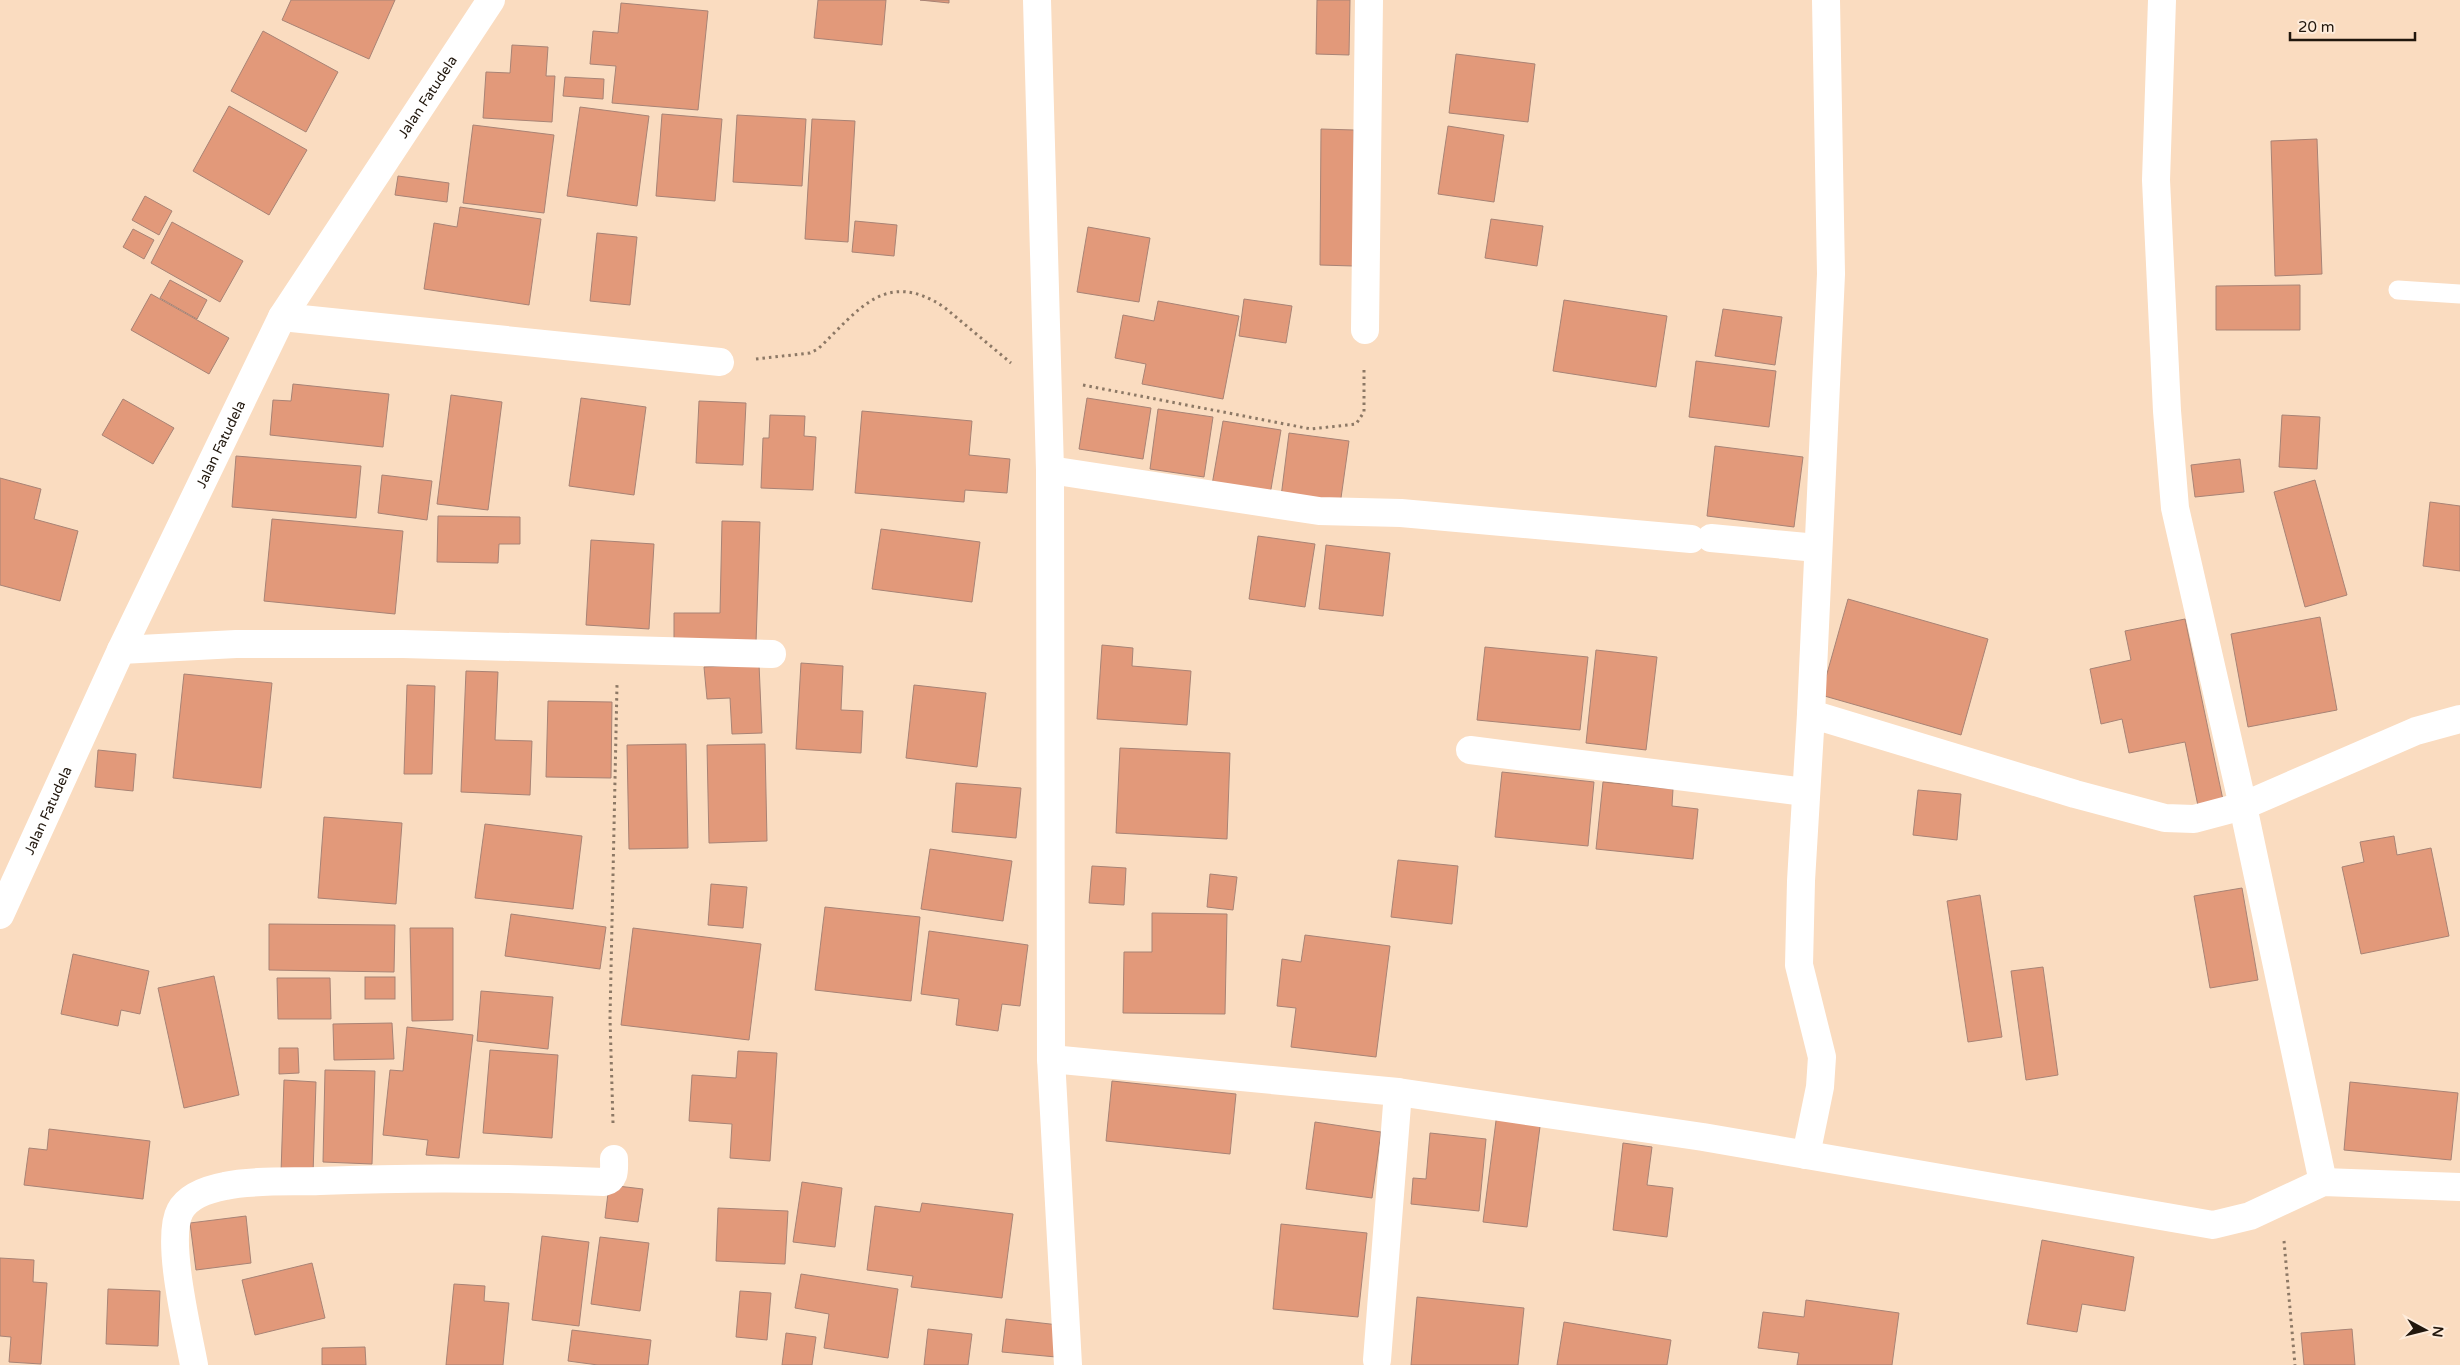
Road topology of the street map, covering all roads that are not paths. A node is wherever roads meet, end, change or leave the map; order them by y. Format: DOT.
graph roads {
  1 [pos="491,0"];
  2 [pos="1037,0"];
  3 [pos="1369,0"];
  4 [pos="1826,0"];
  5 [pos="2162,0"];
  6 [pos="2398,290"];
  7 [pos="2460,294"];
  8 [pos="282,317"];
  9 [pos="1364,330"];
  10 [pos="720,362"];
  11 [pos="1050,470"];
  12 [pos="1817,548"];
  13 [pos="120,650"];
  14 [pos="772,654"];
  15 [pos="1811,714"];
  16 [pos="2460,719"];
  17 [pos="1470,750"];
  18 [pos="1805,792"];
  19 [pos="2243,806"];
  20 [pos="0,915"];
  21 [pos="1052,1059"];
  22 [pos="1398,1092"];
  23 [pos="1806,1156"];
  24 [pos="614,1159"];
  25 [pos="2323,1182"];
  26 [pos="2460,1187"];
  27 [pos="1377,1360"];
  28 [pos="194,1365"];
  29 [pos="1068,1365"];
  1 -- 8 [label="street, Jalan Fatudela"];
  2 -- 11 [label="street"];
  3 -- 9 [label="street"];
  4 -- 12 [label="street"];
  5 -- 19 [label="street"];
  6 -- 7 [label="lane"];
  8 -- 10 [label="street"];
  8 -- 13 [label="street, Jalan Fatudela"];
  11 -- 12 [label="street"];
  11 -- 21 [label="street"];
  12 -- 15 [label="street"];
  13 -- 14 [label="street"];
  13 -- 20 [label="street, Jalan Fatudela"];
  15 -- 18 [label="street"];
  15 -- 19 [label="street"];
  16 -- 19 [label="street"];
  17 -- 18 [label="street"];
  18 -- 23 [label="street"];
  19 -- 25 [label="street"];
  21 -- 22 [label="street"];
  21 -- 29 [label="street"];
  22 -- 23 [label="street"];
  22 -- 27 [label="street"];
  23 -- 25 [label="street"];
  24 -- 28 [label="street"];
  25 -- 26 [label="street"];
}
